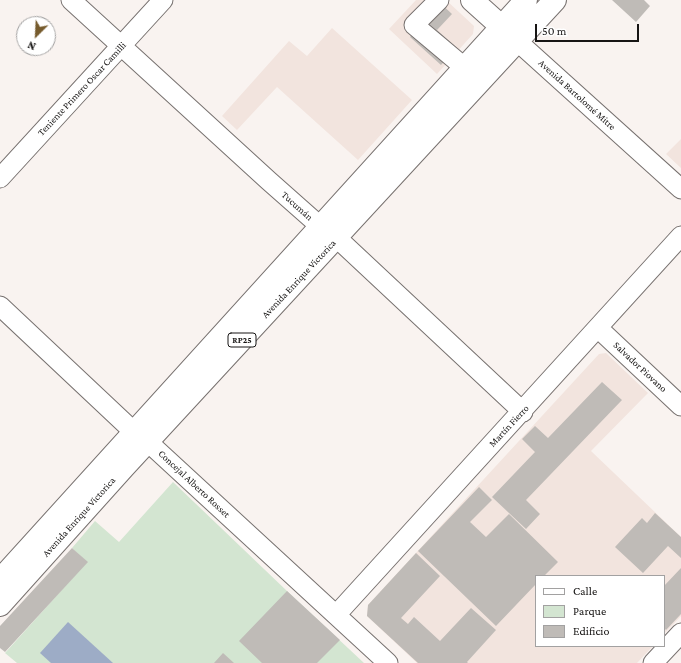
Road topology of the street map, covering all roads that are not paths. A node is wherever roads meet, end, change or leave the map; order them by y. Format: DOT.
graph roads {
  1 [pos="71,0"];
  2 [pos="163,0"];
  3 [pos="438,0"];
  4 [pos="472,0"];
  5 [pos="526,0"];
  6 [pos="555,0"];
  7 [pos="502,26"];
  8 [pos="517,41"];
  9 [pos="121,46"];
  10 [pos="464,67"];
  11 [pos="0,178"];
  12 [pos="681,189"];
  13 [pos="329,233"];
  14 [pos="681,236"];
  15 [pos="0,306"];
  16 [pos="599,329"];
  17 [pos="681,406"];
  18 [pos="523,412"];
  19 [pos="141,437"];
  20 [pos="0,580"];
  21 [pos="0,605"];
  22 [pos="336,615"];
  23 [pos="681,633"];
  24 [pos="388,663"];
  25 [pos="653,663"];
  1 -- 9 [label="street, Tucumán"];
  2 -- 9 [label="street, Teniente Primero Oscar Camilli"];
  3 -- 10 [label="street"];
  4 -- 7 [label="main road, Avenida Bartolomé Mitre"];
  5 -- 7 [label="main road, Avenida Enrique Victorica"];
  6 -- 8 [label="main road, Avenida Enrique Victorica"];
  7 -- 8 [label="main road, Avenida Bartolomé Mitre"];
  7 -- 10 [label="main road, Avenida Enrique Victorica / RP25"];
  8 -- 12 [label="street, Avenida Bartolomé Mitre"];
  8 -- 13 [label="main road, Avenida Enrique Victorica / RP25"];
  9 -- 11 [label="street, Teniente Primero Oscar Camilli"];
  9 -- 13 [label="street, Tucumán"];
  10 -- 13 [label="main road, Avenida Enrique Victorica / RP25"];
  13 -- 18 [label="street, Tucumán"];
  13 -- 19 [label="main road, Avenida Enrique Victorica / RP25"];
  14 -- 16 [label="street, Martín Fierro"];
  15 -- 19 [label="street, Concejal Alberto Rosset"];
  16 -- 17 [label="street, Salvador Piovano"];
  16 -- 18 [label="street, Martín Fierro"];
  18 -- 22 [label="street, Martín Fierro"];
  19 -- 20 [label="main road, Avenida Enrique Victorica / RP25"];
  19 -- 21 [label="main road, Avenida Enrique Victorica / RP25"];
  19 -- 22 [label="street, Concejal Alberto Rosset"];
  22 -- 24 [label="street, Concejal Alberto Rosset"];
  23 -- 25 [label="street"];
}
